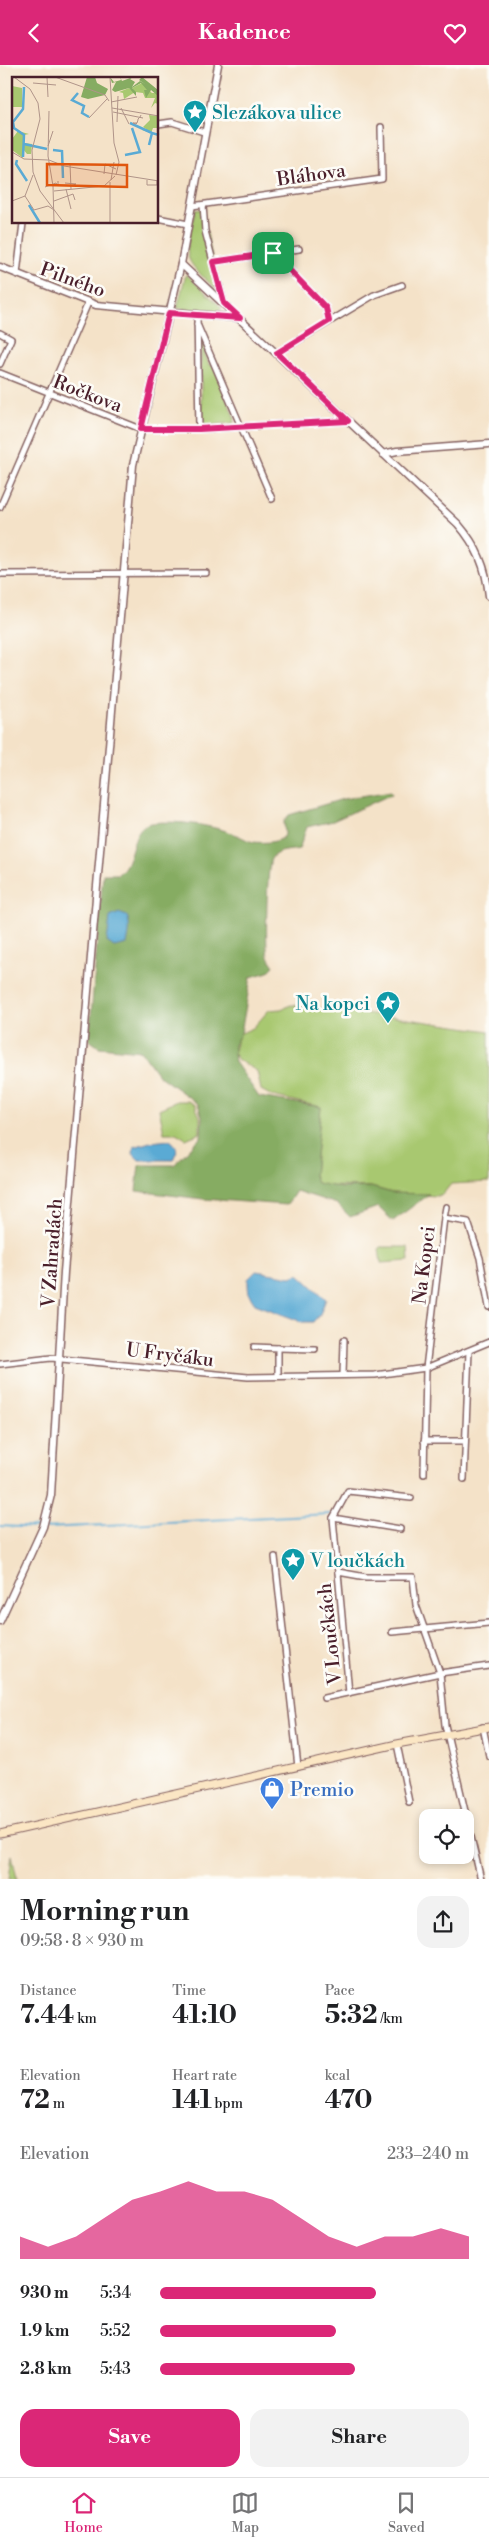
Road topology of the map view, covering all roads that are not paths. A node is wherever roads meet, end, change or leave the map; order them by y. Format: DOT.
graph roads {
  1 [pos="218,65"];
  2 [pos="159,124"];
  3 [pos="381,127"];
  4 [pos="204,132"];
  5 [pos="203,205"];
  6 [pos="192,206"];
  7 [pos="159,218"];
  8 [pos="23,224"];
  9 [pos="188,224"];
  10 [pos="299,249"];
  11 [pos="273,253"];
  12 [pos="213,262"];
  13 [pos="181,264"];
  14 [pos="0,267"];
  15 [pos="17,274"];
  16 [pos="402,285"];
  17 [pos="88,303"];
  18 [pos="224,303"];
  19 [pos="169,313"];
  20 [pos="197,315"];
  21 [pos="240,318"];
  22 [pos="329,321"];
  23 [pos="197,324"];
  24 [pos="0,333"];
  25 [pos="277,353"];
  26 [pos="0,364"];
  27 [pos="0,373"];
  28 [pos="50,394"];
  29 [pos="348,421"];
  30 [pos="240,425"];
  31 [pos="141,429"];
  32 [pos="199,429"];
  33 [pos="489,443"];
  34 [pos="383,454"];
  35 [pos="272,499"];
  36 [pos="0,507"];
  37 [pos="124,573"];
  38 [pos="206,573"];
  39 [pos="0,574"];
  40 [pos="489,596"];
  41 [pos="446,1207"];
  42 [pos="444,1218"];
  43 [pos="489,1307"];
  44 [pos="344,1340"];
  45 [pos="489,1342"];
  46 [pos="254,1347"];
  47 [pos="278,1348"];
  48 [pos="315,1349"];
  49 [pos="469,1351"];
  50 [pos="58,1359"];
  51 [pos="0,1364"];
  52 [pos="426,1368"];
  53 [pos="343,1375"];
  54 [pos="278,1376"];
  55 [pos="424,1441"];
  56 [pos="465,1441"];
  57 [pos="424,1474"];
  58 [pos="464,1479"];
  59 [pos="411,1498"];
  60 [pos="333,1518"];
  61 [pos="400,1529"];
  62 [pos="275,1557"];
  63 [pos="338,1572"];
  64 [pos="0,1621"];
  65 [pos="489,1623"];
  66 [pos="424,1629"];
  67 [pos="392,1632"];
  68 [pos="489,1666"];
  69 [pos="440,1673"];
  70 [pos="349,1693"];
  71 [pos="324,1698"];
  72 [pos="486,1727"];
  73 [pos="448,1733"];
  74 [pos="397,1744"];
  75 [pos="489,1756"];
  76 [pos="298,1767"];
  77 [pos="409,1802"];
  78 [pos="0,1834"];
  79 [pos="481,1879"];
  1 -- 4 [label="street, V Zahradách"];
  2 -- 4 [label="street"];
  3 -- 5 [label="street, Bláhova"];
  4 -- 6 [label="street, V Zahradách"];
  5 -- 6 [label="street, Bláhova"];
  5 -- 12 [label="street"];
  6 -- 9 [label="street, V Zahradách"];
  7 -- 9 [label="street"];
  8 -- 15 [label="street"];
  9 -- 13 [label="street, V Zahradách"];
  10 -- 11 [label="street"];
  11 -- 12 [label="street"];
  11 -- 22 [label="street"];
  12 -- 18 [label="street"];
  13 -- 18 [label="street"];
  13 -- 19 [label="street, V Zahradách"];
  14 -- 15 [label="street, Pilného"];
  15 -- 17 [label="street, Pilného"];
  16 -- 22 [label="street"];
  17 -- 19 [label="street, Pilného"];
  17 -- 28 [label="street"];
  18 -- 21 [label="street"];
  19 -- 20 [label="street, Pilného"];
  19 -- 31 [label="street, V Zahradách"];
  20 -- 21 [label="street, Pilného"];
  20 -- 23 [label="street"];
  21 -- 25 [label="street"];
  22 -- 25 [label="street"];
  23 -- 30 [label="street"];
  23 -- 32 [label="street"];
  24 -- 26 [label="street"];
  25 -- 29 [label="street"];
  27 -- 28 [label="street, Ročkova"];
  28 -- 31 [label="street, Ročkova"];
  28 -- 36 [label="street"];
  29 -- 30 [label="street, Ročkova"];
  29 -- 34 [label="street"];
  30 -- 32 [label="street, Ročkova"];
  30 -- 35 [label="street"];
  31 -- 32 [label="street, Ročkova"];
  31 -- 37 [label="street, V Zahradách"];
  33 -- 34 [label="street"];
  34 -- 40 [label="street"];
  37 -- 38 [label="street"];
  37 -- 39 [label="street"];
  37 -- 50 [label="street, V Zahradách"];
  41 -- 42 [label="street"];
  42 -- 43 [label="street, Na Kopci"];
  42 -- 52 [label="street, Na Kopci"];
  44 -- 53 [label="street"];
  45 -- 49 [label="street"];
  46 -- 47 [label="street"];
  47 -- 48 [label="street"];
  47 -- 54 [label="street"];
  49 -- 52 [label="street"];
  49 -- 56 [label="street"];
  50 -- 51 [label="street, U Fryčáku"];
  50 -- 54 [label="street, U Fryčáku"];
  50 -- 64 [label="street, V Zahradách"];
  52 -- 53 [label="street, U Fryčáku"];
  52 -- 55 [label="street, Na Kopci"];
  53 -- 54 [label="street, U Fryčáku"];
  55 -- 56 [label="street"];
  55 -- 57 [label="street, Na Kopci"];
  56 -- 58 [label="street"];
  59 -- 60 [label="street, V Loučkách"];
  60 -- 61 [label="street"];
  60 -- 63 [label="street, V Loučkách"];
  62 -- 76 [label="street"];
  63 -- 66 [label="street, V Loučkách"];
  63 -- 70 [label="street, V Loučkách"];
  65 -- 66 [label="street"];
  66 -- 67 [label="street"];
  66 -- 69 [label="street, V Loučkách"];
  68 -- 69 [label="street, V Loučkách"];
  69 -- 70 [label="street, V Loučkách"];
  69 -- 73 [label="street, V Loučkách"];
  70 -- 71 [label="street"];
  72 -- 73 [label="main road"];
  72 -- 75 [label="street"];
  73 -- 74 [label="main road"];
  73 -- 79 [label="street, V Loučkách"];
  74 -- 76 [label="main road"];
  74 -- 77 [label="street"];
  76 -- 78 [label="main road"];
}
